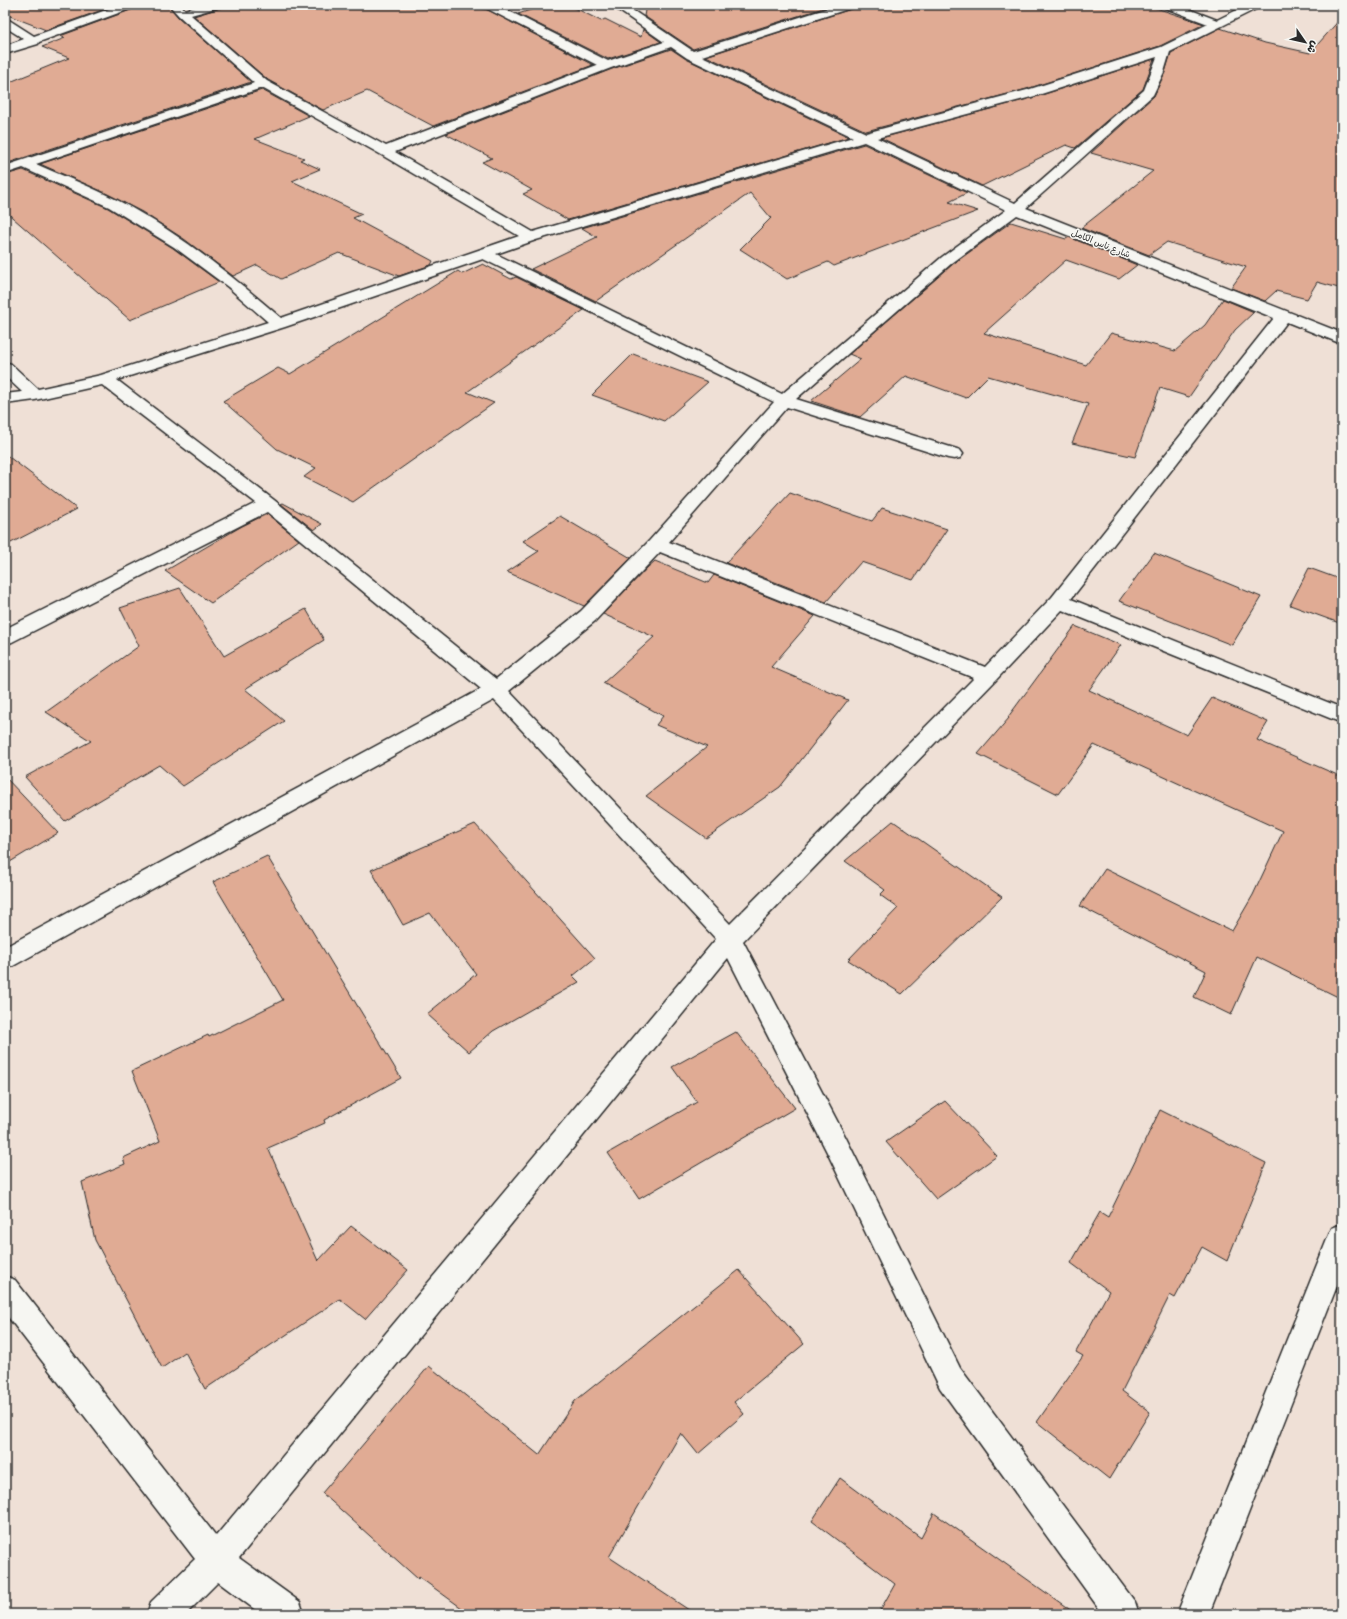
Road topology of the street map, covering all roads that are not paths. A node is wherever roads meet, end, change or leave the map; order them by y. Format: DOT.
graph roads {
  1 [pos="131,5"];
  2 [pos="216,5"];
  3 [pos="488,5"];
  4 [pos="617,5"];
  5 [pos="850,5"];
  6 [pos="1168,5"];
  7 [pos="1256,5"];
  8 [pos="179,10"];
  9 [pos="5,22"];
  10 [pos="1218,24"];
  11 [pos="34,41"];
  12 [pos="672,43"];
  13 [pos="5,50"];
  14 [pos="1165,50"];
  15 [pos="691,55"];
  16 [pos="607,65"];
  17 [pos="263,84"];
  18 [pos="863,138"];
  19 [pos="385,151"];
  20 [pos="24,164"];
  21 [pos="5,170"];
  22 [pos="1016,209"];
  23 [pos="531,237"];
  24 [pos="485,254"];
  25 [pos="1283,317"];
  26 [pos="279,324"];
  27 [pos="1342,339"];
  28 [pos="5,366"];
  29 [pos="105,379"];
  30 [pos="35,395"];
  31 [pos="5,400"];
  32 [pos="784,401"];
  33 [pos="954,454"];
  34 [pos="268,504"];
  35 [pos="657,544"];
  36 [pos="1059,601"];
  37 [pos="5,637"];
  38 [pos="988,676"];
  39 [pos="496,690"];
  40 [pos="1342,716"];
  41 [pos="730,939"];
  42 [pos="5,959"];
  43 [pos="1342,1237"];
  44 [pos="5,1290"];
  45 [pos="216,1561"];
  46 [pos="163,1614"];
  47 [pos="288,1614"];
  48 [pos="1123,1614"];
  49 [pos="1192,1614"];
  1 -- 11 [label="street"];
  2 -- 8 [label="street"];
  3 -- 16 [label="street"];
  4 -- 12 [label="street, شارع ناس الكامل"];
  5 -- 15 [label="street"];
  6 -- 10 [label="street"];
  7 -- 10 [label="street"];
  8 -- 17 [label="street"];
  9 -- 11 [label="street"];
  10 -- 14 [label="street"];
  11 -- 13 [label="street"];
  12 -- 15 [label="street, شارع ناس الكامل"];
  12 -- 16 [label="street"];
  14 -- 18 [label="street"];
  14 -- 22 [label="street"];
  15 -- 18 [label="street, شارع ناس الكامل"];
  16 -- 19 [label="street"];
  17 -- 19 [label="street"];
  17 -- 20 [label="street"];
  18 -- 22 [label="street, شارع ناس الكامل"];
  18 -- 23 [label="street"];
  19 -- 23 [label="street"];
  20 -- 21 [label="street"];
  20 -- 26 [label="street"];
  22 -- 25 [label="street, شارع ناس الكامل"];
  22 -- 32 [label="street"];
  23 -- 24 [label="street"];
  24 -- 26 [label="street"];
  24 -- 32 [label="street"];
  25 -- 27 [label="street, شارع ناس الكامل"];
  25 -- 36 [label="street"];
  26 -- 29 [label="street"];
  28 -- 30 [label="street"];
  29 -- 30 [label="street"];
  29 -- 34 [label="street"];
  30 -- 31 [label="street"];
  32 -- 33 [label="street"];
  32 -- 35 [label="street"];
  34 -- 37 [label="street"];
  34 -- 39 [label="street"];
  35 -- 38 [label="street"];
  35 -- 39 [label="street"];
  36 -- 38 [label="street"];
  36 -- 40 [label="street"];
  38 -- 41 [label="street"];
  39 -- 41 [label="street"];
  39 -- 42 [label="street"];
  41 -- 45 [label="street"];
  41 -- 48 [label="street"];
  43 -- 49 [label="street"];
  44 -- 45 [label="street"];
  45 -- 46 [label="street"];
  45 -- 47 [label="street"];
}
